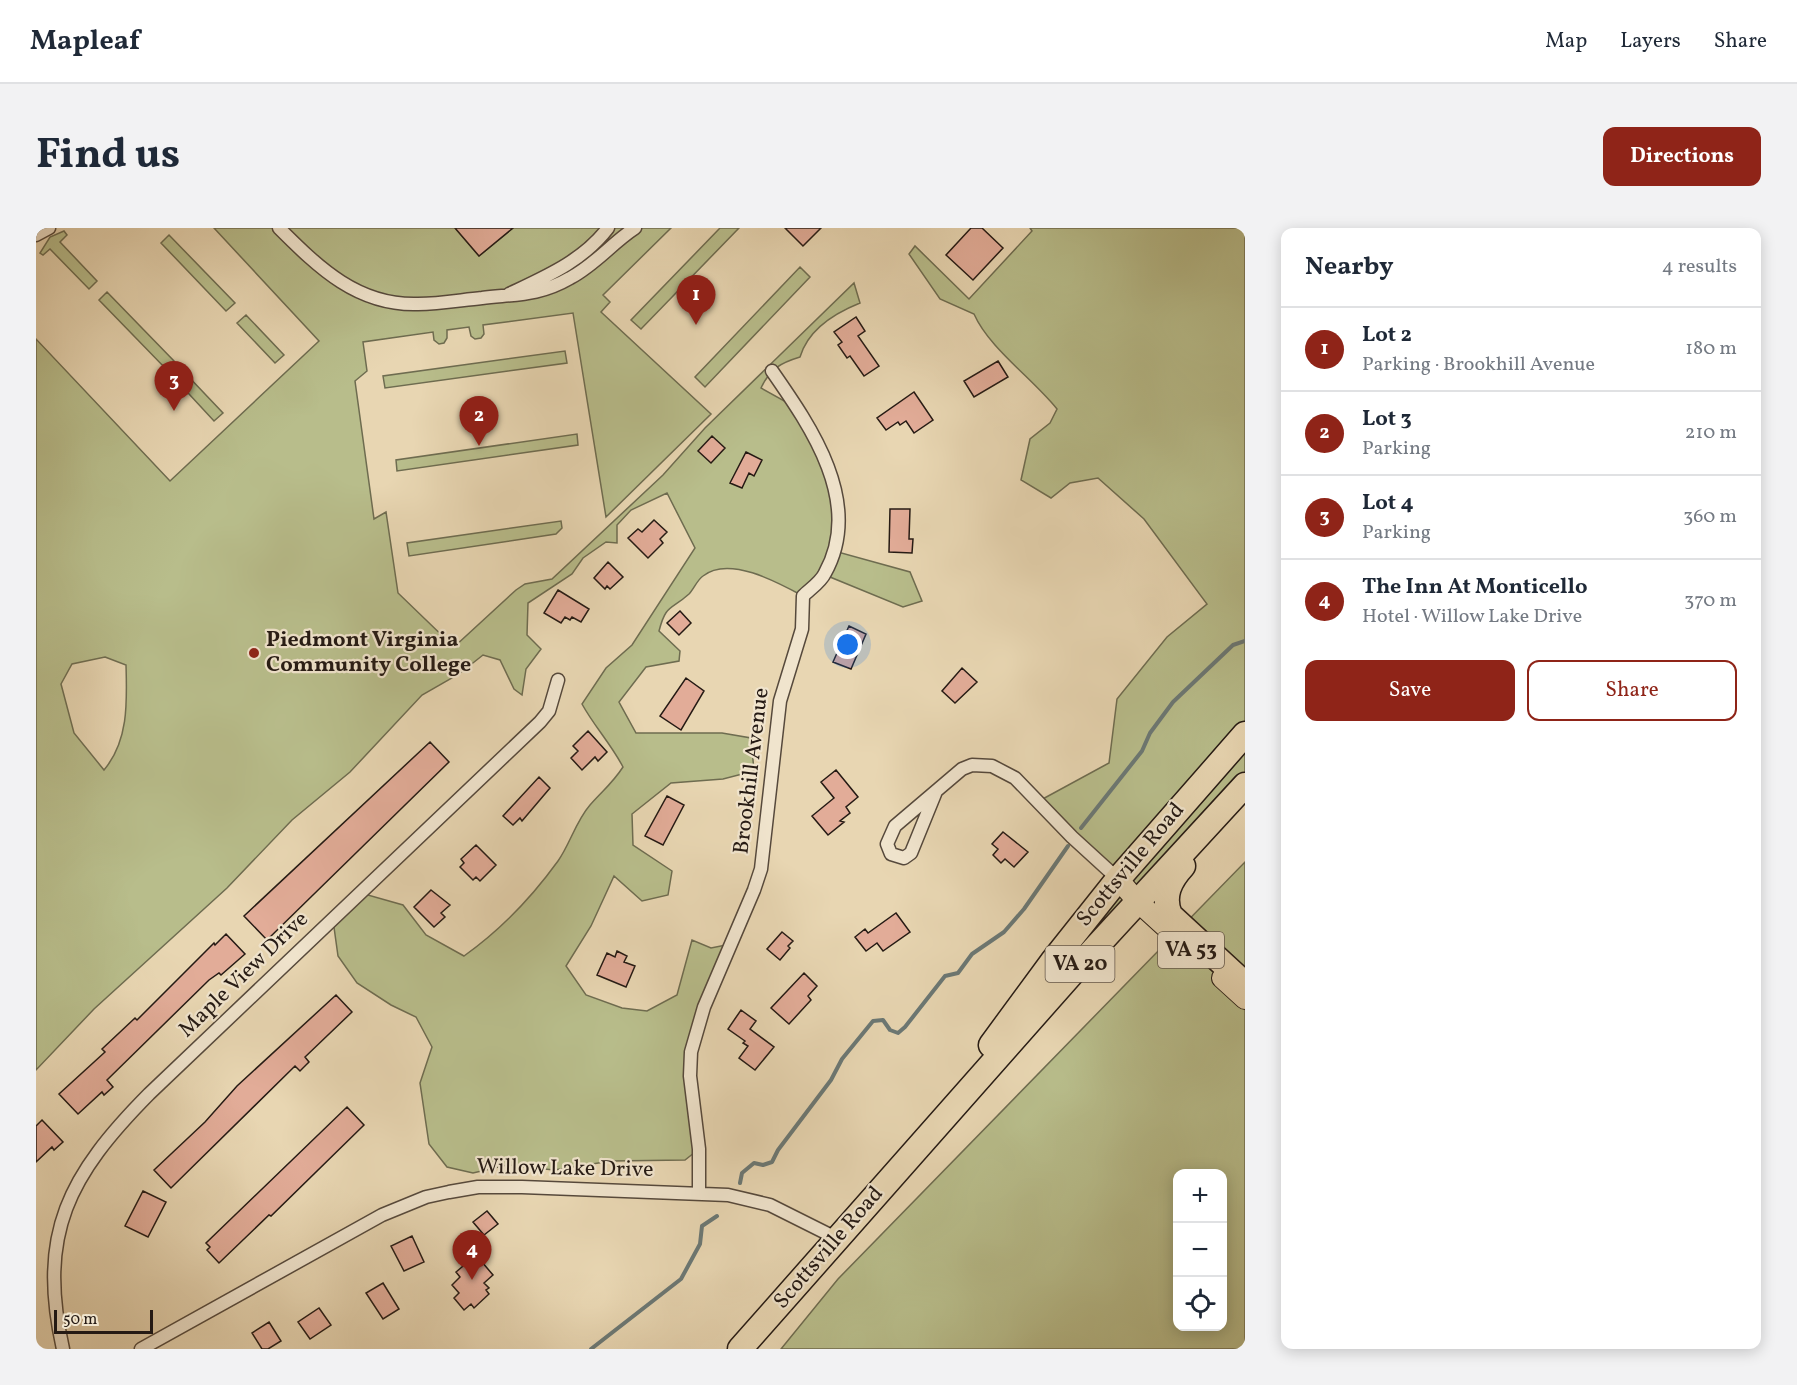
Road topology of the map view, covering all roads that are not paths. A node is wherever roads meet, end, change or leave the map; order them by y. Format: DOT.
graph roads {
  1 [pos="49,228"];
  2 [pos="279,228"];
  3 [pos="608,228"];
  4 [pos="635,228"];
  5 [pos="36,235"];
  6 [pos="505,296"];
  7 [pos="772,371"];
  8 [pos="558,680"];
  9 [pos="1245,734"];
  10 [pos="1245,785"];
  11 [pos="1245,791"];
  12 [pos="934,794"];
  13 [pos="1118,879"];
  14 [pos="1137,902"];
  15 [pos="1245,984"];
  16 [pos="1245,999"];
  17 [pos="918,1147"];
  18 [pos="699,1192"];
  19 [pos="838,1239"];
  20 [pos="63,1349"];
  21 [pos="141,1349"];
  22 [pos="740,1349"];
  1 -- 5 [label="street"];
  2 -- 6 [label="street"];
  3 -- 6 [label="street"];
  4 -- 6 [label="street"];
  7 -- 18 [label="street, Brookhill Avenue"];
  8 -- 20 [label="street, Maple View Drive"];
  9 -- 13 [label="highway, Scottsville Road / VA 20"];
  10 -- 14 [label="highway, Scottsville Road / VA 20"];
  11 -- 15 [label="highway"];
  12 -- 12 [label="street"];
  12 -- 13 [label="street"];
  13 -- 14 [label="main road, VA 53"];
  13 -- 17 [label="highway, Scottsville Road / VA 20"];
  14 -- 16 [label="main road, VA 53"];
  14 -- 17 [label="highway, Scottsville Road / VA 20"];
  17 -- 19 [label="highway, Scottsville Road / VA 20"];
  18 -- 19 [label="street, Willow Lake Drive"];
  18 -- 21 [label="street, Willow Lake Drive"];
  19 -- 22 [label="highway, Scottsville Road / VA 20"];
}
